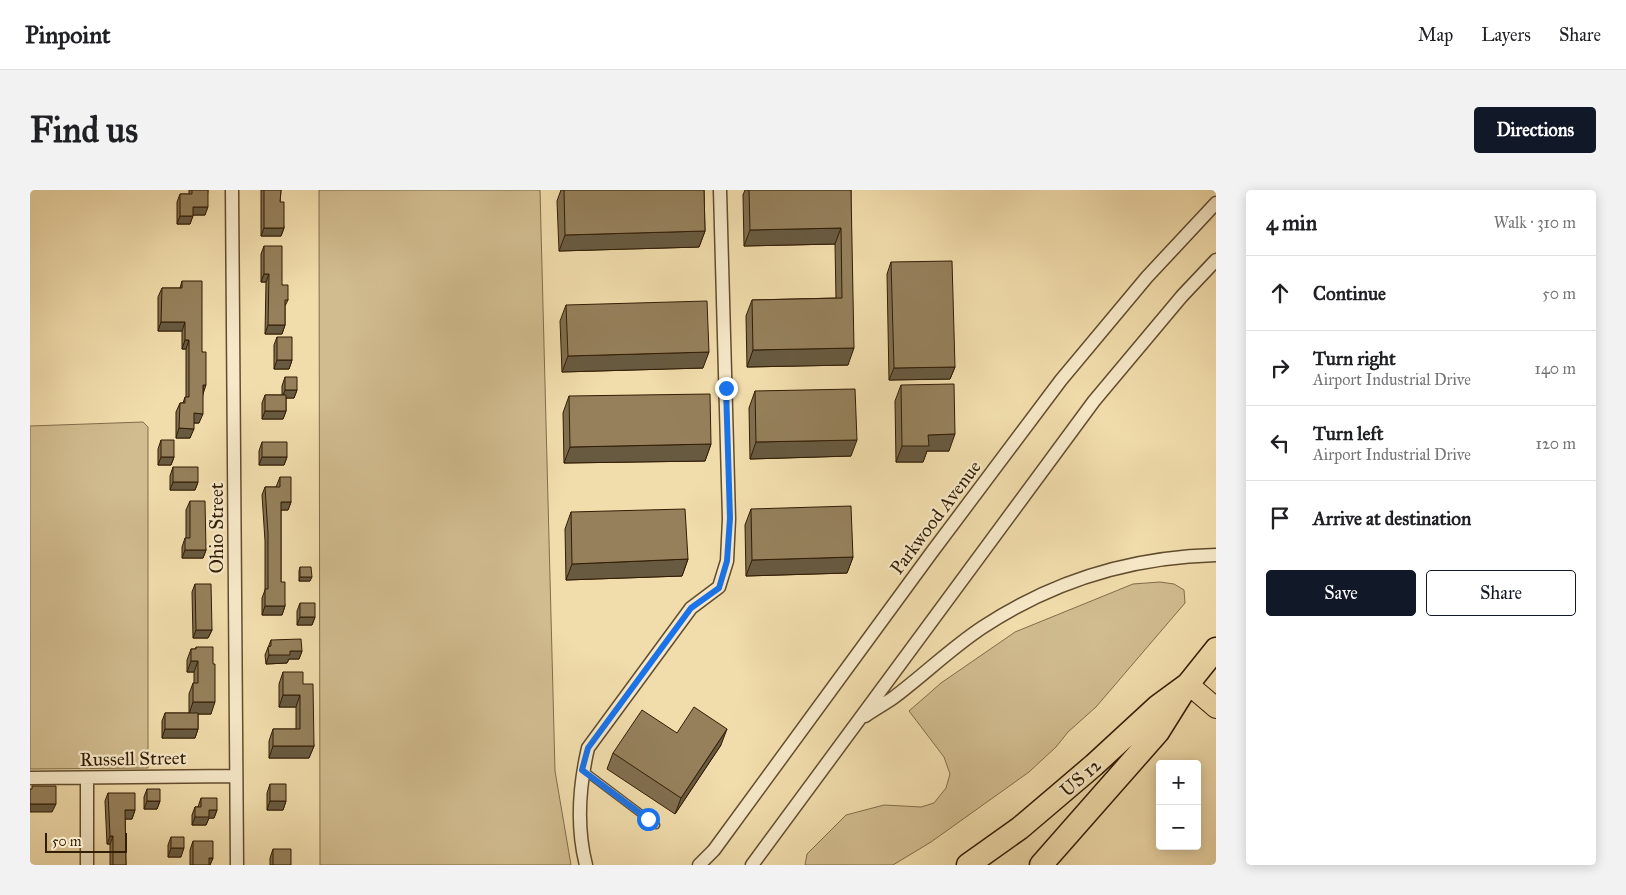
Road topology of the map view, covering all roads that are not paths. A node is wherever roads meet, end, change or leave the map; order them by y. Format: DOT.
graph roads {
  1 [pos="232,190"];
  2 [pos="720,190"];
  3 [pos="1216,203"];
  4 [pos="1216,260"];
  5 [pos="1216,555"];
  6 [pos="1216,649"];
  7 [pos="1188,684"];
  8 [pos="1216,708"];
  9 [pos="856,722"];
  10 [pos="582,770"];
  11 [pos="236,776"];
  12 [pos="30,778"];
  13 [pos="87,778"];
  14 [pos="656,825"];
  15 [pos="88,865"];
  16 [pos="237,865"];
  17 [pos="586,865"];
  18 [pos="699,865"];
  19 [pos="752,865"];
  20 [pos="968,865"];
  21 [pos="1041,865"];
  1 -- 11 [label="street, Ohio Street"];
  2 -- 10 [label="street"];
  3 -- 18 [label="street, Parkwood Avenue"];
  4 -- 9 [label="street"];
  5 -- 9 [label="street"];
  6 -- 7 [label="highway, US 12 / US 12"];
  7 -- 8 [label="main road"];
  7 -- 20 [label="highway, US 12 / US 12"];
  7 -- 21 [label="highway, US 12 / US 12"];
  9 -- 19 [label="street"];
  10 -- 14 [label="lane"];
  10 -- 17 [label="street"];
  11 -- 13 [label="street, Russell Street"];
  11 -- 16 [label="street, Ohio Street"];
  12 -- 13 [label="street, Russell Street"];
  13 -- 15 [label="street"];
}
